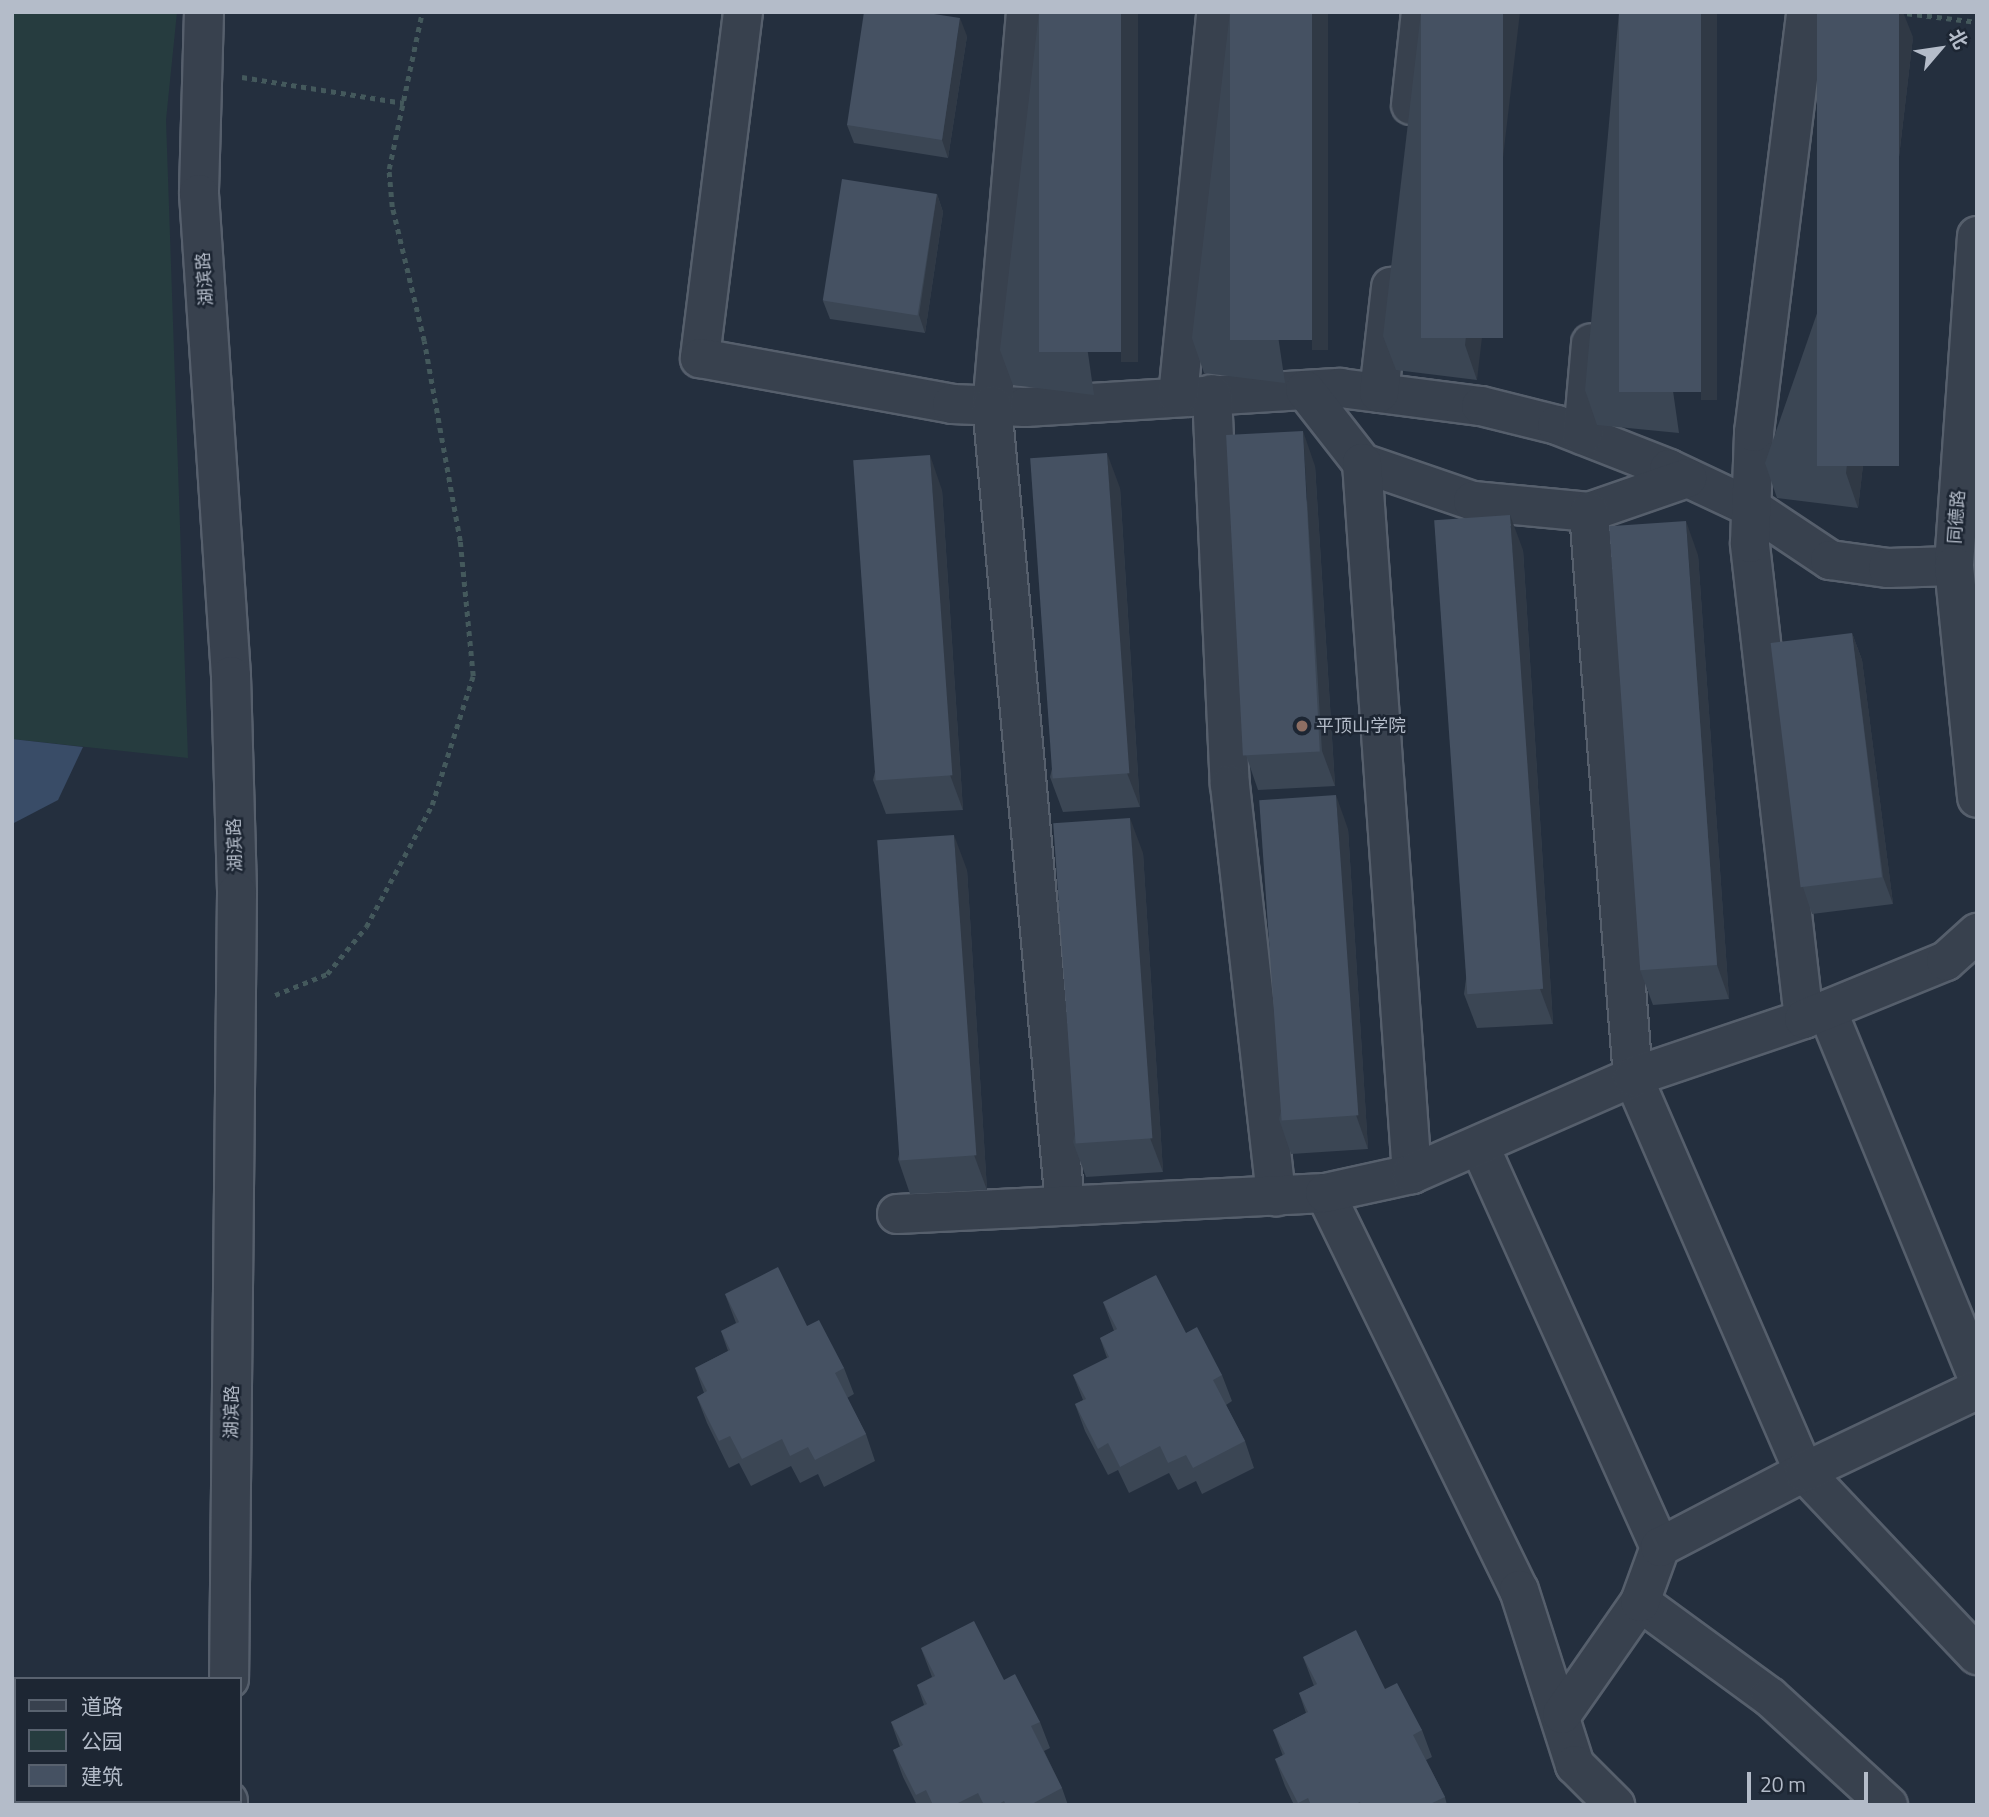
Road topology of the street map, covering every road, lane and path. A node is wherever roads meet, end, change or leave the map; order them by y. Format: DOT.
graph roads {
  1 [pos="204,12"];
  2 [pos="422,12"];
  3 [pos="743,12"];
  4 [pos="1026,12"];
  5 [pos="1216,12"];
  6 [pos="1421,12"];
  7 [pos="1806,12"];
  8 [pos="1897,12"];
  9 [pos="1977,22"];
  10 [pos="202,70"];
  11 [pos="404,103"];
  12 [pos="1408,135"];
  13 [pos="1977,236"];
  14 [pos="1394,257"];
  15 [pos="1594,312"];
  16 [pos="1305,390"];
  17 [pos="1379,393"];
  18 [pos="1195,395"];
  19 [pos="992,405"];
  20 [pos="1583,435"];
  21 [pos="1362,463"];
  22 [pos="1687,478"];
  23 [pos="1752,508"];
  24 [pos="1589,512"];
  25 [pos="1954,566"];
  26 [pos="1977,798"];
  27 [pos="1977,933"];
  28 [pos="236,1011"];
  29 [pos="1816,1014"];
  30 [pos="1633,1077"];
  31 [pos="1480,1147"];
  32 [pos="1412,1174"];
  33 [pos="1325,1193"];
  34 [pos="1276,1196"];
  35 [pos="1065,1204"];
  36 [pos="897,1214"];
  37 [pos="1977,1375"];
  38 [pos="1977,1390"];
  39 [pos="1804,1472"];
  40 [pos="1660,1547"];
  41 [pos="1640,1602"];
  42 [pos="1977,1656"];
  43 [pos="229,1677"];
  44 [pos="1562,1714"];
  45 [pos="1615,1805"];
  46 [pos="1888,1805"];
  1 -- 10 [label="street, 湖滨路"];
  2 -- 11 [label="path"];
  3 -- 19 [label="street"];
  4 -- 19 [label="street"];
  5 -- 18 [label="street"];
  6 -- 12 [label="street"];
  7 -- 23 [label="street"];
  8 -- 9 [label="path"];
  10 -- 11 [label="path"];
  10 -- 28 [label="street, 湖滨路"];
  11 -- 28 [label="path"];
  13 -- 25 [label="street, 同德路"];
  14 -- 17 [label="street"];
  15 -- 20 [label="street"];
  16 -- 17 [label="street"];
  16 -- 18 [label="street"];
  16 -- 21 [label="street"];
  17 -- 20 [label="street"];
  18 -- 19 [label="street"];
  18 -- 34 [label="street"];
  19 -- 35 [label="street"];
  20 -- 22 [label="street"];
  21 -- 24 [label="street"];
  21 -- 32 [label="street"];
  22 -- 23 [label="street"];
  22 -- 24 [label="street"];
  23 -- 25 [label="street"];
  23 -- 29 [label="street"];
  24 -- 30 [label="street"];
  25 -- 26 [label="street, 同德路"];
  27 -- 29 [label="street"];
  28 -- 43 [label="street, 湖滨路"];
  29 -- 30 [label="street"];
  29 -- 37 [label="street"];
  30 -- 31 [label="street"];
  30 -- 39 [label="street"];
  31 -- 32 [label="street"];
  31 -- 40 [label="street"];
  32 -- 33 [label="street"];
  33 -- 34 [label="street"];
  33 -- 44 [label="street"];
  34 -- 35 [label="street"];
  35 -- 36 [label="street"];
  38 -- 39 [label="street"];
  39 -- 40 [label="street"];
  39 -- 42 [label="street"];
  40 -- 41 [label="street"];
  41 -- 44 [label="street"];
  41 -- 46 [label="street"];
  44 -- 45 [label="street"];
}
